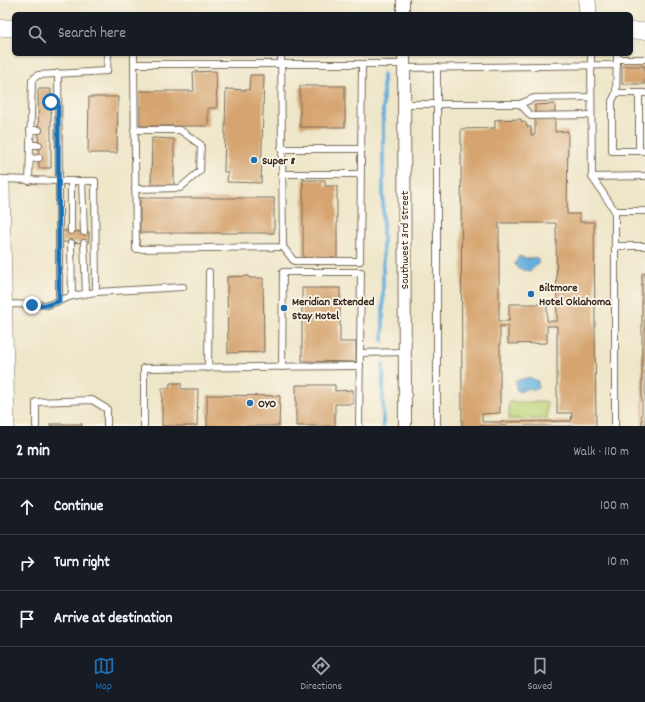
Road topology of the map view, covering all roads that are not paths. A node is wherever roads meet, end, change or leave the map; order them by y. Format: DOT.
graph roads {
  1 [pos="403,0"];
  2 [pos="587,0"];
  3 [pos="403,12"];
  4 [pos="588,12"];
  5 [pos="0,28"];
  6 [pos="12,28"];
  7 [pos="633,31"];
  8 [pos="645,31"];
  9 [pos="108,56"];
  10 [pos="134,56"];
  11 [pos="281,56"];
  12 [pos="591,56"];
  13 [pos="617,59"];
  14 [pos="645,59"];
  15 [pos="404,62"];
  16 [pos="134,64"];
  17 [pos="281,64"];
  18 [pos="362,64"];
  19 [pos="591,65"];
  20 [pos="437,67"];
  21 [pos="58,73"];
  22 [pos="616,93"];
  23 [pos="642,93"];
  24 [pos="591,97"];
  25 [pos="31,102"];
  26 [pos="38,102"];
  27 [pos="51,102"];
  28 [pos="58,102"];
  29 [pos="404,104"];
  30 [pos="437,104"];
  31 [pos="520,104"];
  32 [pos="51,115"];
  33 [pos="58,115"];
  34 [pos="31,116"];
  35 [pos="38,116"];
  36 [pos="591,116"];
  37 [pos="51,129"];
  38 [pos="58,129"];
  39 [pos="30,130"];
  40 [pos="38,130"];
  41 [pos="134,130"];
  42 [pos="58,144"];
  43 [pos="30,145"];
  44 [pos="39,145"];
  45 [pos="51,145"];
  46 [pos="281,149"];
  47 [pos="361,149"];
  48 [pos="642,151"];
  49 [pos="39,158"];
  50 [pos="51,158"];
  51 [pos="58,158"];
  52 [pos="30,159"];
  53 [pos="281,174"];
  54 [pos="360,174"];
  55 [pos="592,176"];
  56 [pos="645,176"];
  57 [pos="0,178"];
  58 [pos="29,181"];
  59 [pos="58,181"];
  60 [pos="71,181"];
  61 [pos="82,181"];
  62 [pos="0,185"];
  63 [pos="135,189"];
  64 [pos="616,211"];
  65 [pos="645,211"];
  66 [pos="71,231"];
  67 [pos="84,232"];
  68 [pos="71,243"];
  69 [pos="84,243"];
  70 [pos="616,246"];
  71 [pos="645,246"];
  72 [pos="283,247"];
  73 [pos="209,272"];
  74 [pos="183,287"];
  75 [pos="96,292"];
  76 [pos="86,293"];
  77 [pos="72,296"];
  78 [pos="59,301"];
  79 [pos="1,304"];
  80 [pos="404,352"];
  81 [pos="360,353"];
  82 [pos="360,366"];
  83 [pos="282,367"];
  84 [pos="208,368"];
  85 [pos="4,426"];
  86 [pos="36,426"];
  87 [pos="107,426"];
  88 [pos="144,426"];
  89 [pos="359,426"];
  90 [pos="405,426"];
  91 [pos="437,426"];
  92 [pos="616,426"];
  1 -- 3 [label="street"];
  2 -- 4 [label="main road"];
  5 -- 6 [label="main road"];
  7 -- 8 [label="main road"];
  9 -- 21 [label="lane"];
  10 -- 16 [label="lane"];
  11 -- 17 [label="lane"];
  12 -- 19 [label="lane"];
  13 -- 14 [label="lane"];
  13 -- 19 [label="lane"];
  13 -- 22 [label="lane"];
  15 -- 18 [label="lane"];
  15 -- 20 [label="lane"];
  15 -- 29 [label="street, Southwest 3rd Street"];
  16 -- 17 [label="lane"];
  16 -- 41 [label="lane"];
  17 -- 18 [label="lane"];
  17 -- 46 [label="lane"];
  18 -- 47 [label="lane"];
  19 -- 20 [label="lane"];
  19 -- 24 [label="lane"];
  20 -- 30 [label="lane"];
  21 -- 25 [label="lane"];
  21 -- 28 [label="lane"];
  22 -- 23 [label="lane"];
  22 -- 48 [label="lane"];
  23 -- 48 [label="lane"];
  24 -- 31 [label="lane"];
  24 -- 36 [label="lane"];
  25 -- 26 [label="lane"];
  25 -- 34 [label="lane"];
  27 -- 28 [label="lane"];
  28 -- 33 [label="lane"];
  29 -- 30 [label="lane"];
  29 -- 80 [label="street, Southwest 3rd Street"];
  30 -- 31 [label="lane"];
  30 -- 91 [label="lane"];
  31 -- 36 [label="lane"];
  32 -- 33 [label="lane"];
  33 -- 38 [label="lane"];
  34 -- 35 [label="lane"];
  34 -- 39 [label="lane"];
  36 -- 55 [label="lane"];
  37 -- 38 [label="lane"];
  38 -- 42 [label="lane"];
  39 -- 40 [label="lane"];
  39 -- 43 [label="lane"];
  41 -- 63 [label="lane"];
  41 -- 63 [label="lane"];
  42 -- 45 [label="lane"];
  42 -- 51 [label="lane"];
  43 -- 44 [label="lane"];
  43 -- 52 [label="lane"];
  46 -- 47 [label="lane"];
  46 -- 53 [label="lane"];
  47 -- 54 [label="lane"];
  49 -- 52 [label="lane"];
  50 -- 51 [label="lane"];
  51 -- 59 [label="lane"];
  52 -- 58 [label="lane"];
  53 -- 54 [label="lane"];
  53 -- 72 [label="lane"];
  54 -- 72 [label="lane"];
  55 -- 56 [label="lane"];
  55 -- 64 [label="lane"];
  57 -- 58 [label="lane"];
  58 -- 59 [label="lane"];
  59 -- 60 [label="lane"];
  59 -- 78 [label="lane"];
  60 -- 61 [label="lane"];
  60 -- 66 [label="lane"];
  61 -- 67 [label="lane"];
  61 -- 75 [label="lane"];
  62 -- 79 [label="main road"];
  63 -- 72 [label="lane"];
  64 -- 65 [label="lane"];
  64 -- 70 [label="lane"];
  68 -- 77 [label="lane"];
  69 -- 76 [label="lane"];
  70 -- 71 [label="lane"];
  70 -- 92 [label="lane"];
  73 -- 84 [label="lane"];
  74 -- 75 [label="lane"];
  75 -- 76 [label="lane"];
  76 -- 77 [label="lane"];
  77 -- 78 [label="lane"];
  78 -- 79 [label="lane"];
  79 -- 85 [label="main road"];
  80 -- 81 [label="lane"];
  80 -- 90 [label="street, Southwest 3rd Street"];
  81 -- 82 [label="lane"];
  81 -- 83 [label="lane"];
  82 -- 83 [label="lane"];
  82 -- 89 [label="lane"];
  83 -- 84 [label="lane"];
  84 -- 88 [label="lane"];
  86 -- 87 [label="lane"];
}
